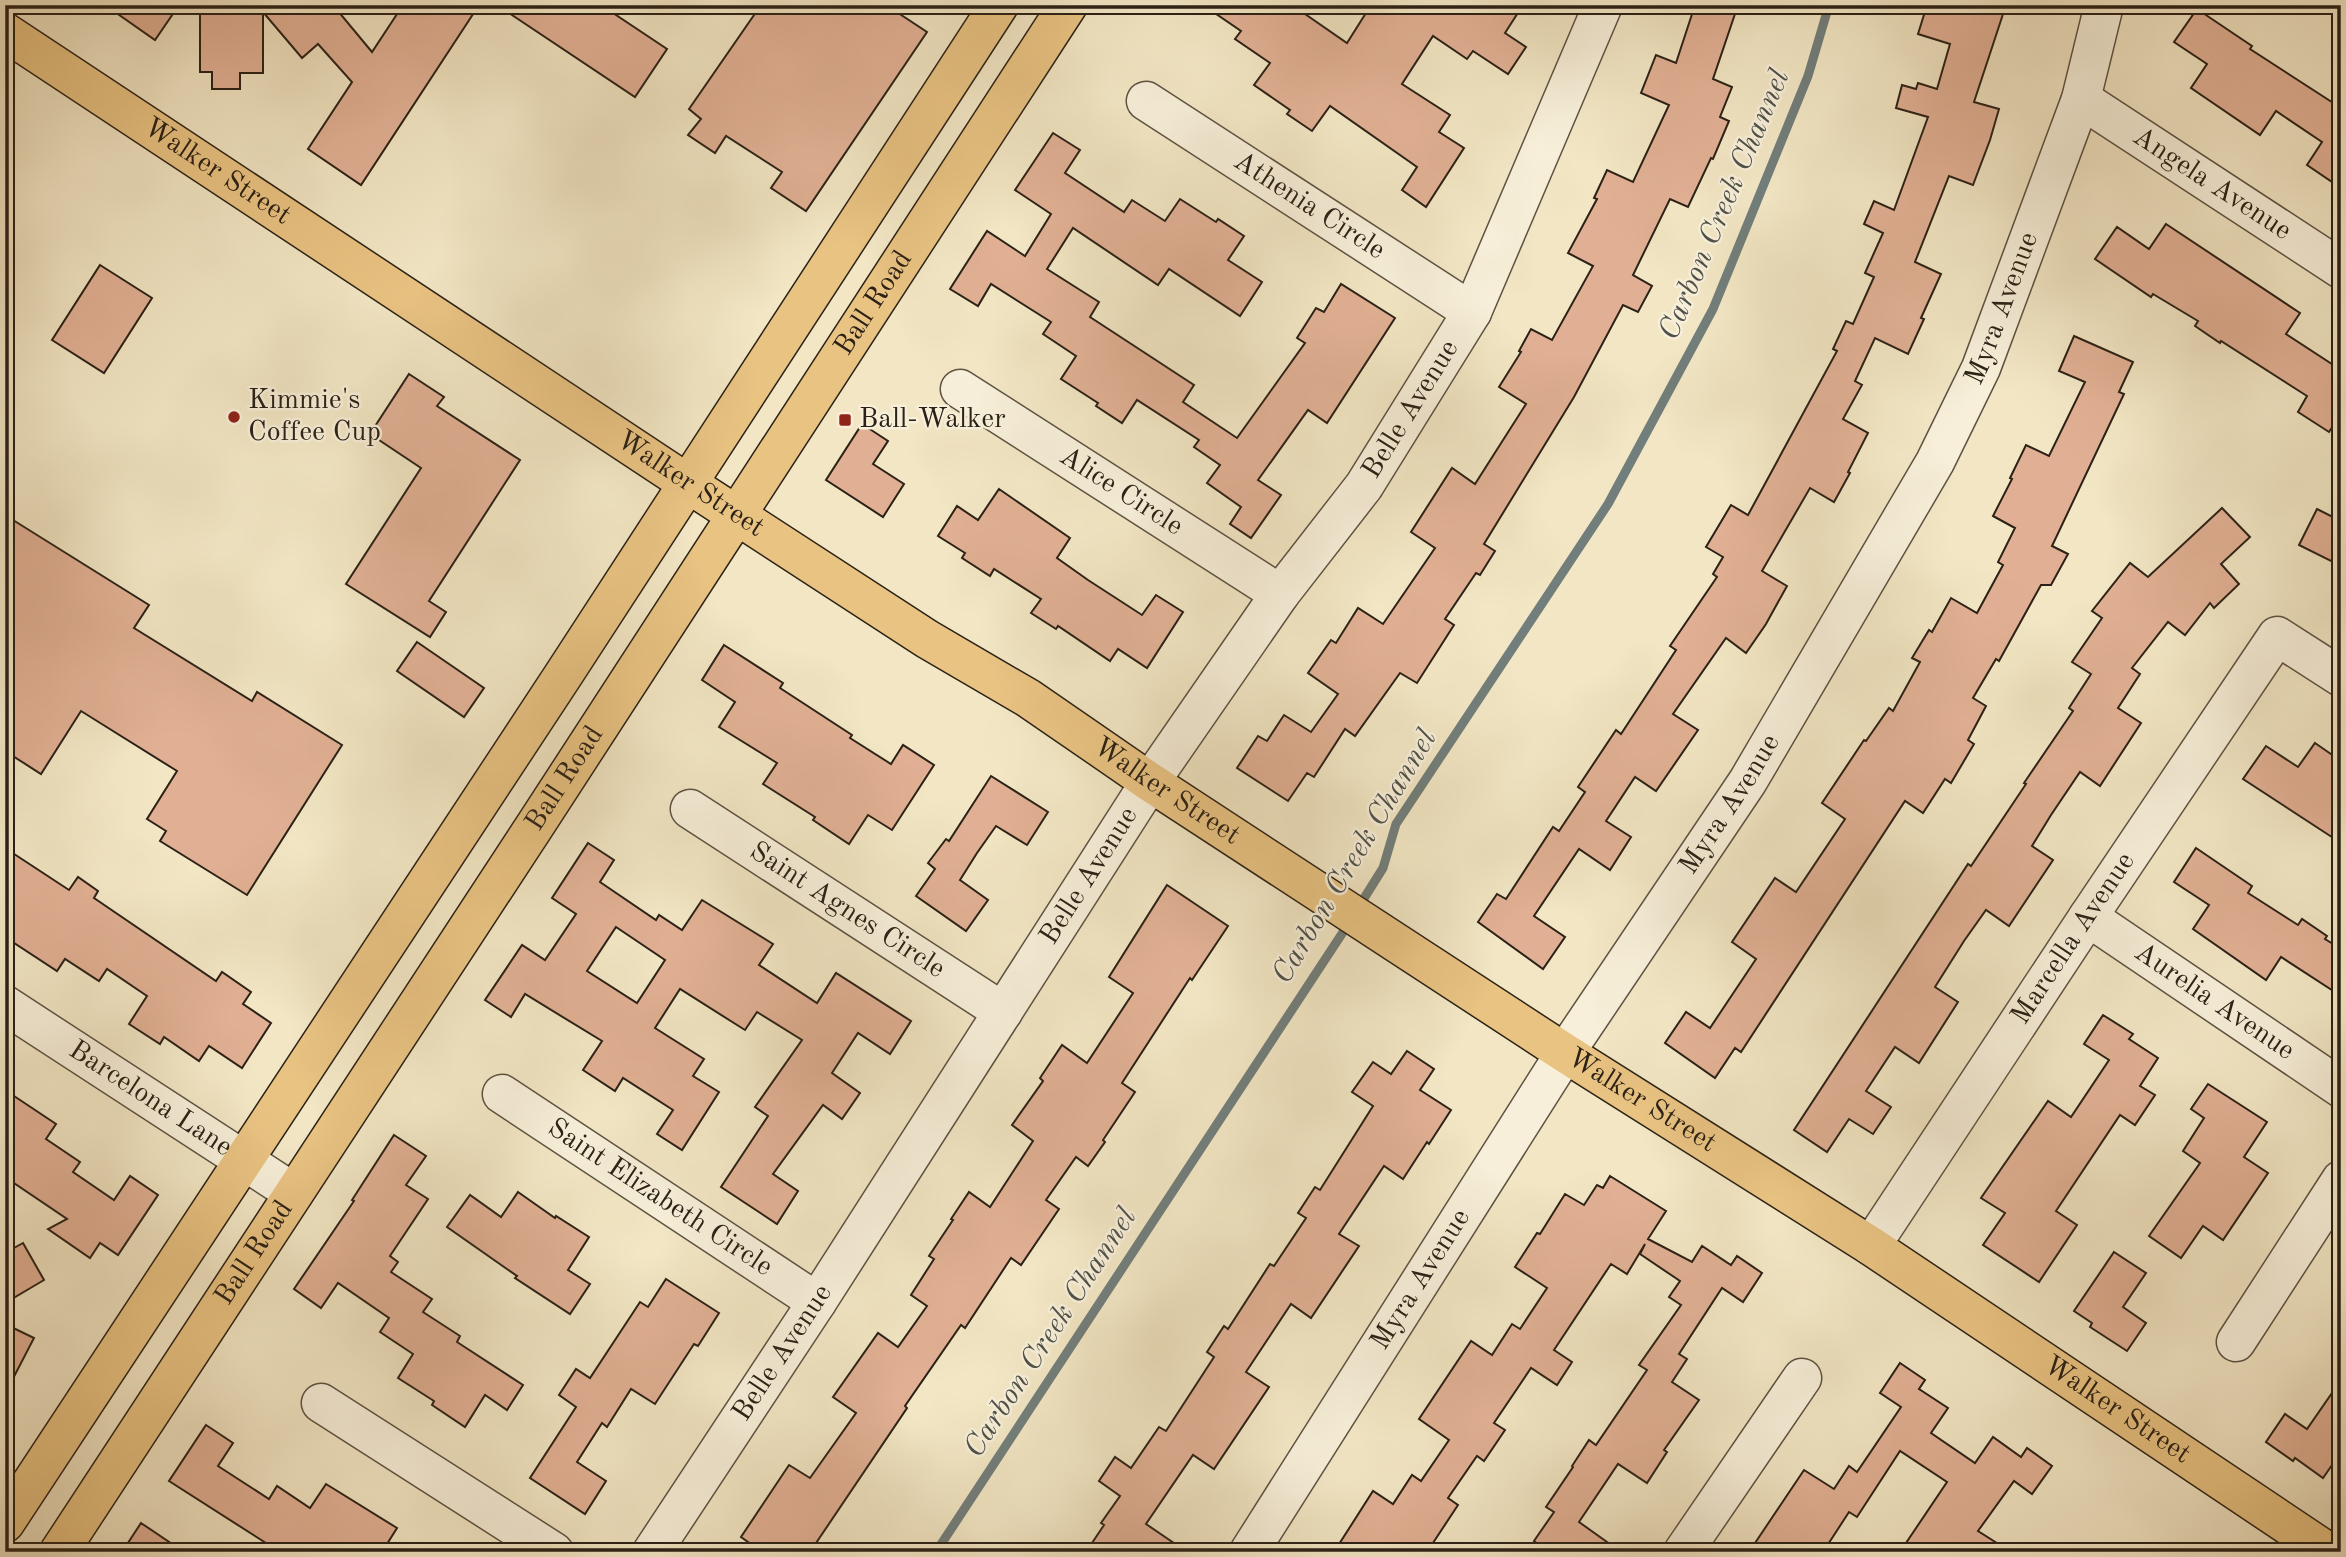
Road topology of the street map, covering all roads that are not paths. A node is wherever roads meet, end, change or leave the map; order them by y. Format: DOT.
graph roads {
  1 [pos="999,5"];
  2 [pos="1068,5"];
  3 [pos="1603,5"];
  4 [pos="2104,5"];
  5 [pos="5,32"];
  6 [pos="2081,99"];
  7 [pos="1146,101"];
  8 [pos="2341,270"];
  9 [pos="1472,313"];
  10 [pos="960,389"];
  11 [pos="687,483"];
  12 [pos="737,514"];
  13 [pos="1280,594"];
  14 [pos="2341,677"];
  15 [pos="1150,782"];
  16 [pos="690,810"];
  17 [pos="2088,917"];
  18 [pos="5,1004"];
  19 [pos="1003,1012"];
  20 [pos="1565,1053"];
  21 [pos="2341,1088"];
  22 [pos="502,1094"];
  23 [pos="244,1160"];
  24 [pos="2341,1180"];
  25 [pos="294,1194"];
  26 [pos="1871,1246"];
  27 [pos="817,1302"];
  28 [pos="2236,1342"];
  29 [pos="1802,1378"];
  30 [pos="321,1403"];
  31 [pos="5,1523"];
  32 [pos="59,1552"];
  33 [pos="554,1552"];
  34 [pos="652,1552"];
  35 [pos="1249,1552"];
  36 [pos="1683,1552"];
  37 [pos="2328,1552"];
  1 -- 11 [label="main road, Ball Road"];
  2 -- 12 [label="main road, Ball Road"];
  3 -- 9 [label="street, Belle Avenue"];
  4 -- 6 [label="street, Myra Avenue"];
  5 -- 11 [label="main road, Walker Street"];
  6 -- 8 [label="street, Angela Avenue"];
  6 -- 20 [label="street, Myra Avenue"];
  7 -- 9 [label="street, Athenia Circle"];
  9 -- 13 [label="street, Belle Avenue"];
  10 -- 13 [label="street, Alice Circle"];
  11 -- 12 [label="main road, Walker Street"];
  11 -- 23 [label="main road, Ball Road"];
  12 -- 15 [label="main road, Walker Street"];
  12 -- 25 [label="main road, Ball Road"];
  13 -- 15 [label="street, Belle Avenue"];
  14 -- 17 [label="street, Marcella Avenue"];
  15 -- 19 [label="street, Belle Avenue"];
  15 -- 20 [label="main road, Walker Street"];
  16 -- 19 [label="street, Saint Agnes Circle"];
  17 -- 21 [label="street, Aurelia Avenue"];
  17 -- 26 [label="street, Marcella Avenue"];
  18 -- 23 [label="street, Barcelona Lane"];
  19 -- 27 [label="street, Belle Avenue"];
  20 -- 26 [label="main road, Walker Street"];
  20 -- 35 [label="street, Myra Avenue"];
  22 -- 27 [label="street, Saint Elizabeth Circle"];
  23 -- 25 [label="street, Barcelona Lane"];
  23 -- 31 [label="main road, Ball Road"];
  24 -- 28 [label="street"];
  25 -- 32 [label="main road, Ball Road"];
  26 -- 37 [label="main road, Walker Street"];
  27 -- 34 [label="street, Belle Avenue"];
  29 -- 36 [label="street"];
  30 -- 33 [label="street"];
}
